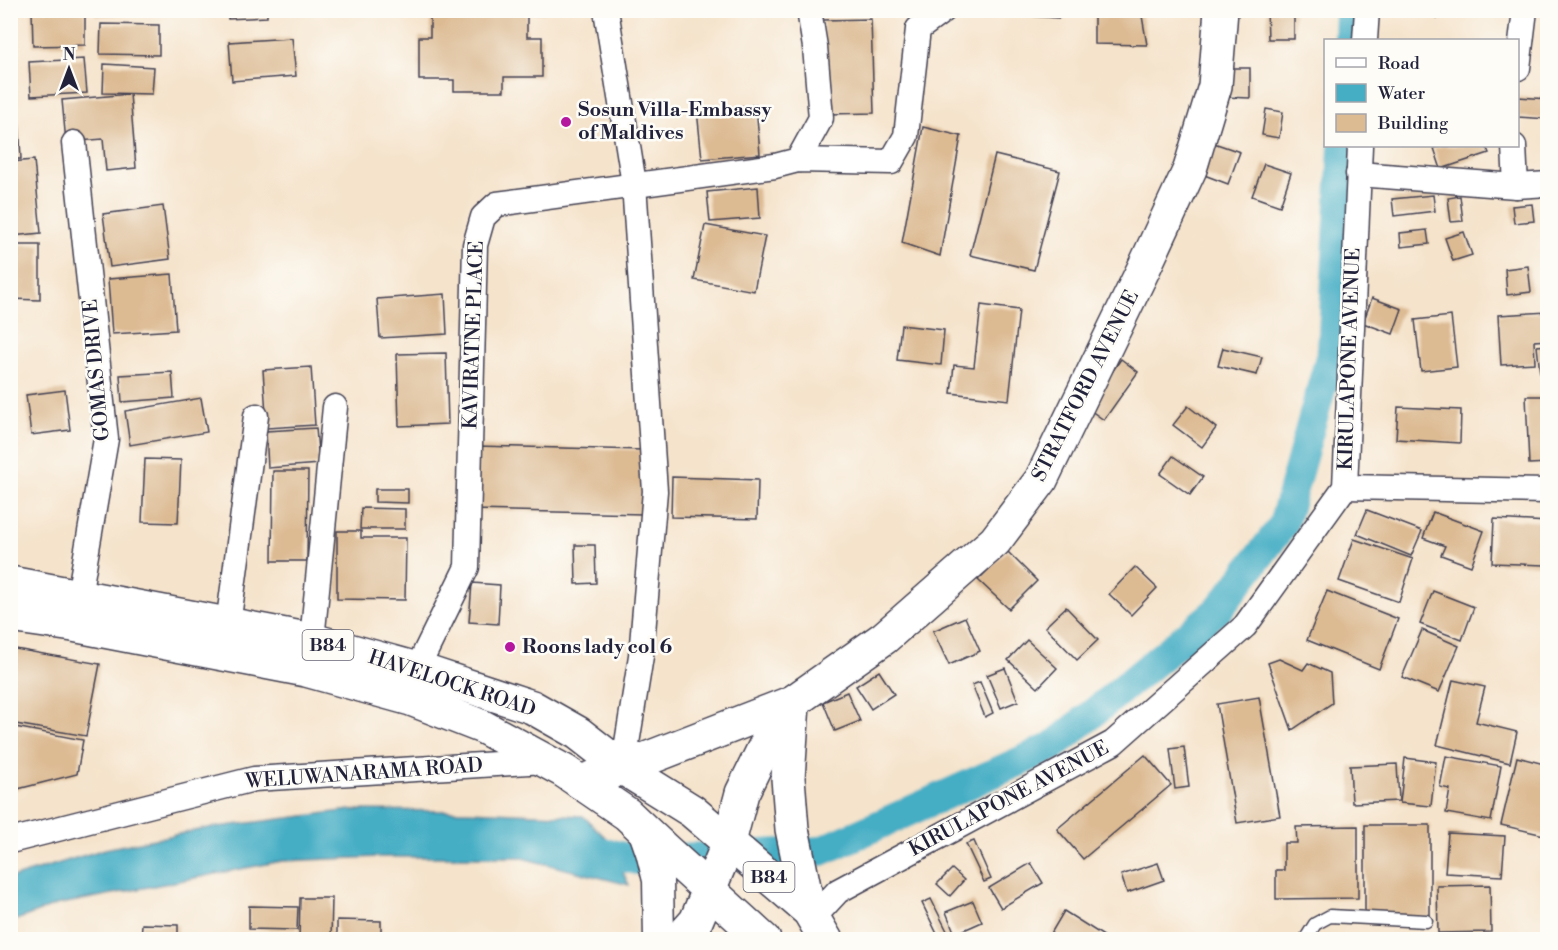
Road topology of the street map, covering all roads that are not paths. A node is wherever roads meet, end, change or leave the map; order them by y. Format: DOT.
graph roads {
  1 [pos="606,10"];
  2 [pos="809,10"];
  3 [pos="944,10"];
  4 [pos="1221,10"];
  5 [pos="1367,10"];
  6 [pos="1525,10"];
  7 [pos="1365,39"];
  8 [pos="1519,60"];
  9 [pos="74,142"];
  10 [pos="1360,147"];
  11 [pos="1514,147"];
  12 [pos="798,160"];
  13 [pos="1358,174"];
  14 [pos="634,184"];
  15 [pos="1548,184"];
  16 [pos="1516,186"];
  17 [pos="335,407"];
  18 [pos="256,416"];
  19 [pos="1345,487"];
  20 [pos="1548,491"];
  21 [pos="10,583"];
  22 [pos="79,596"];
  23 [pos="10,616"];
  24 [pos="228,625"];
  25 [pos="312,640"];
  26 [pos="417,669"];
  27 [pos="793,702"];
  28 [pos="545,761"];
  29 [pos="622,768"];
  30 [pos="580,782"];
  31 [pos="635,821"];
  32 [pos="10,841"];
  33 [pos="729,842"];
  34 [pos="709,890"];
  35 [pos="1426,921"];
  36 [pos="816,923"];
  37 [pos="659,939"];
  38 [pos="679,939"];
  39 [pos="765,939"];
  40 [pos="1305,939"];
  1 -- 14 [label="street"];
  2 -- 12 [label="street"];
  3 -- 12 [label="street, KAVIRATNE PLACE"];
  4 -- 27 [label="main road, STRATFORD AVENUE"];
  5 -- 7 [label="street"];
  6 -- 8 [label="street"];
  9 -- 22 [label="street, GOMAS DRIVE"];
  10 -- 13 [label="street, KIRULAPONE AVENUE"];
  11 -- 16 [label="street"];
  12 -- 14 [label="street, KAVIRATNE PLACE"];
  13 -- 16 [label="street"];
  13 -- 19 [label="street, KIRULAPONE AVENUE"];
  14 -- 26 [label="street, KAVIRATNE PLACE"];
  14 -- 29 [label="street"];
  15 -- 16 [label="street"];
  17 -- 25 [label="street"];
  18 -- 24 [label="street"];
  19 -- 20 [label="street"];
  19 -- 36 [label="street, KIRULAPONE AVENUE"];
  21 -- 22 [label="main road, HAVELOCK ROAD / B84"];
  22 -- 24 [label="main road, HAVELOCK ROAD / B84"];
  23 -- 28 [label="main road, HAVELOCK ROAD / B84"];
  24 -- 25 [label="main road, HAVELOCK ROAD / B84"];
  25 -- 26 [label="main road, HAVELOCK ROAD / B84"];
  26 -- 29 [label="main road, HAVELOCK ROAD / B84"];
  27 -- 29 [label="main road, STRATFORD AVENUE"];
  27 -- 33 [label="main road, STRATFORD AVENUE"];
  27 -- 36 [label="main road"];
  28 -- 30 [label="main road, HAVELOCK ROAD / B84"];
  28 -- 32 [label="street, WELUWANARAMA ROAD"];
  29 -- 30 [label="main road, STRATFORD AVENUE"];
  29 -- 33 [label="main road, HAVELOCK ROAD / B84"];
  30 -- 31 [label="main road, HAVELOCK ROAD / B84"];
  31 -- 34 [label="main road, B84"];
  31 -- 37 [label="street"];
  33 -- 34 [label="main road, STRATFORD AVENUE"];
  33 -- 36 [label="main road, B84"];
  34 -- 38 [label="main road, STRATFORD AVENUE"];
  34 -- 39 [label="main road, B84"];
  35 -- 40 [label="lane"];
}
